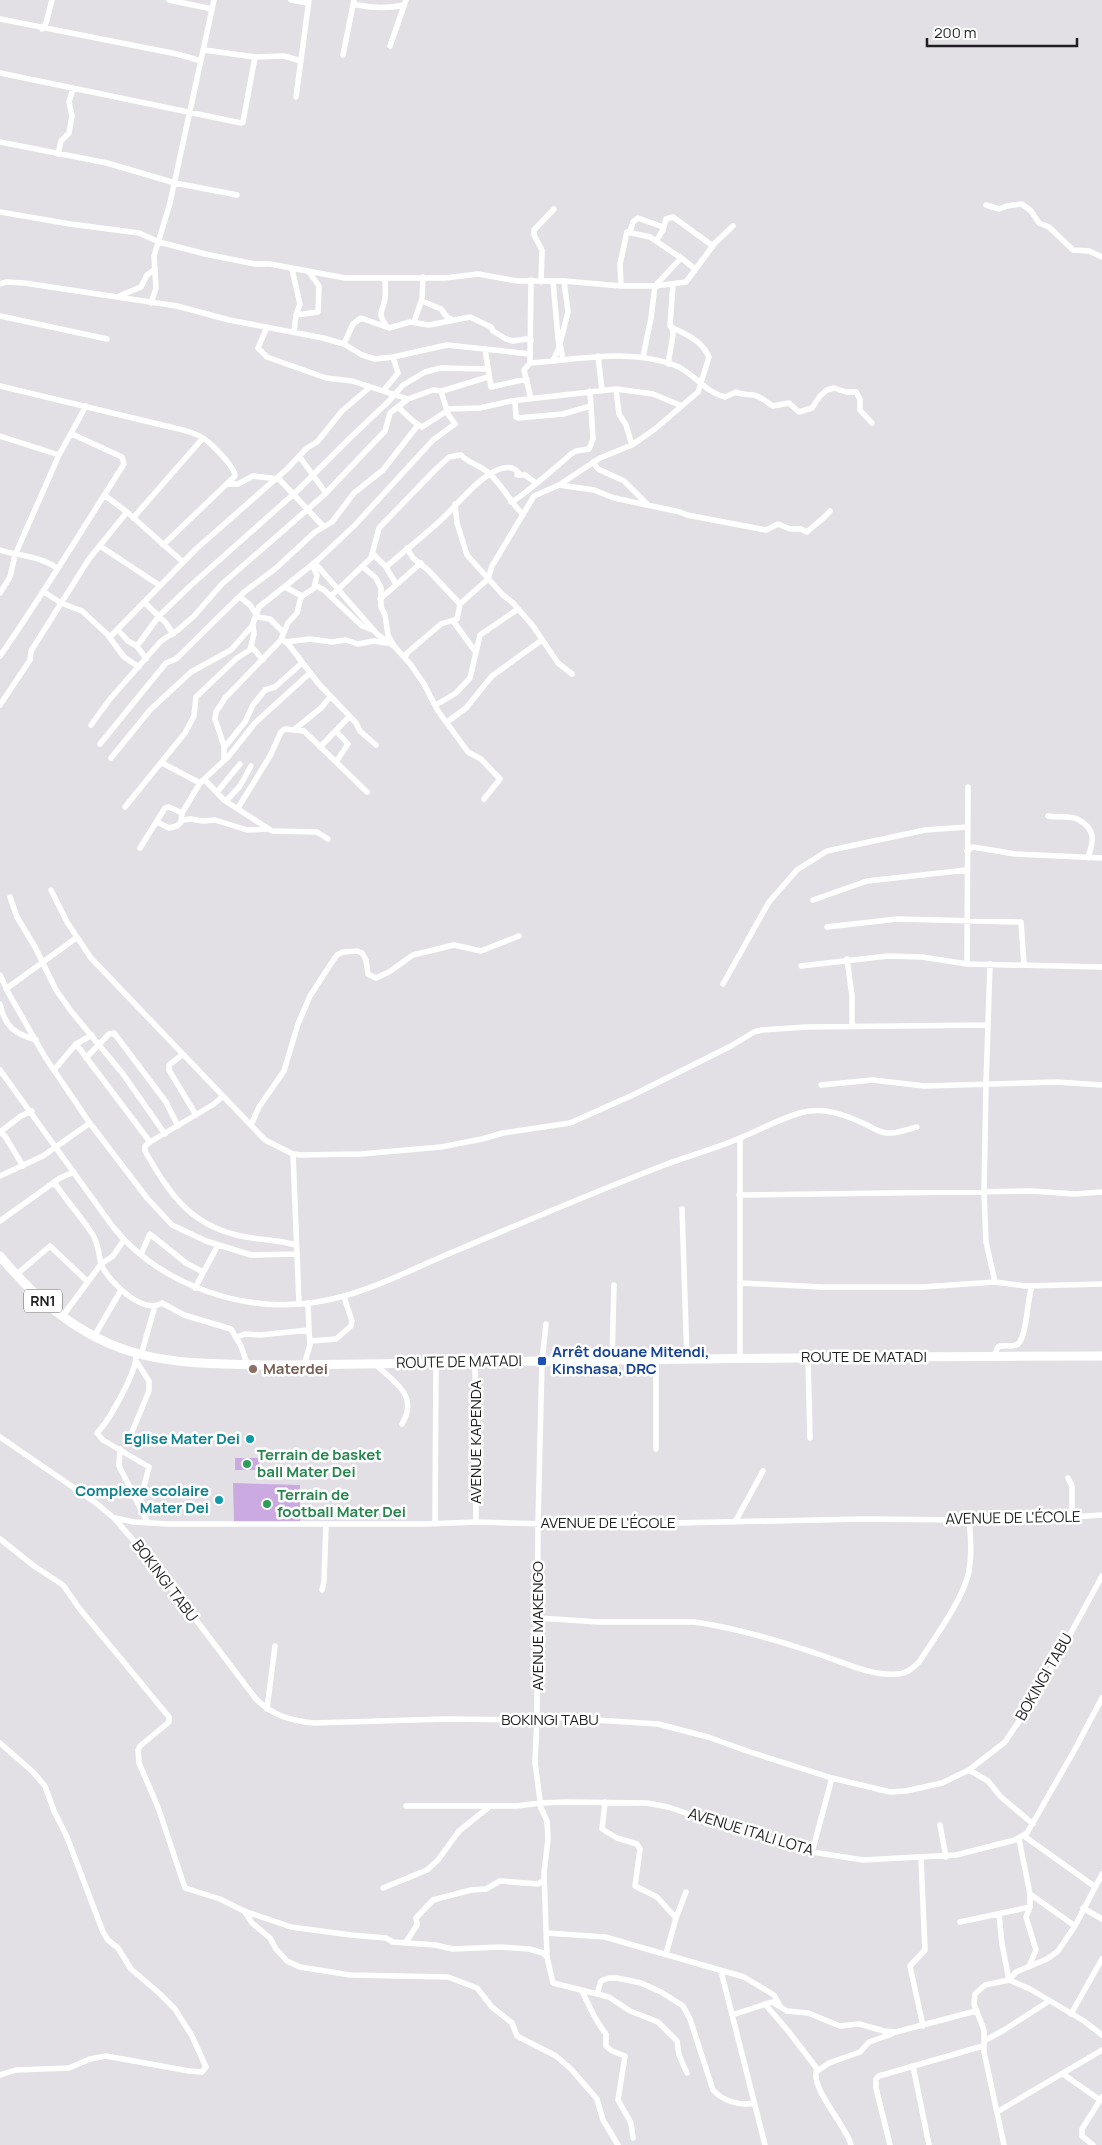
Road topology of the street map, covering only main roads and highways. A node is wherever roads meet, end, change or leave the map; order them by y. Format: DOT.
graph roads {
  1 [pos="0,1257"];
  2 [pos="1102,1356"];
  1 -- 2 [label="highway, ROUTE DE MATADI / RN1"];
}
